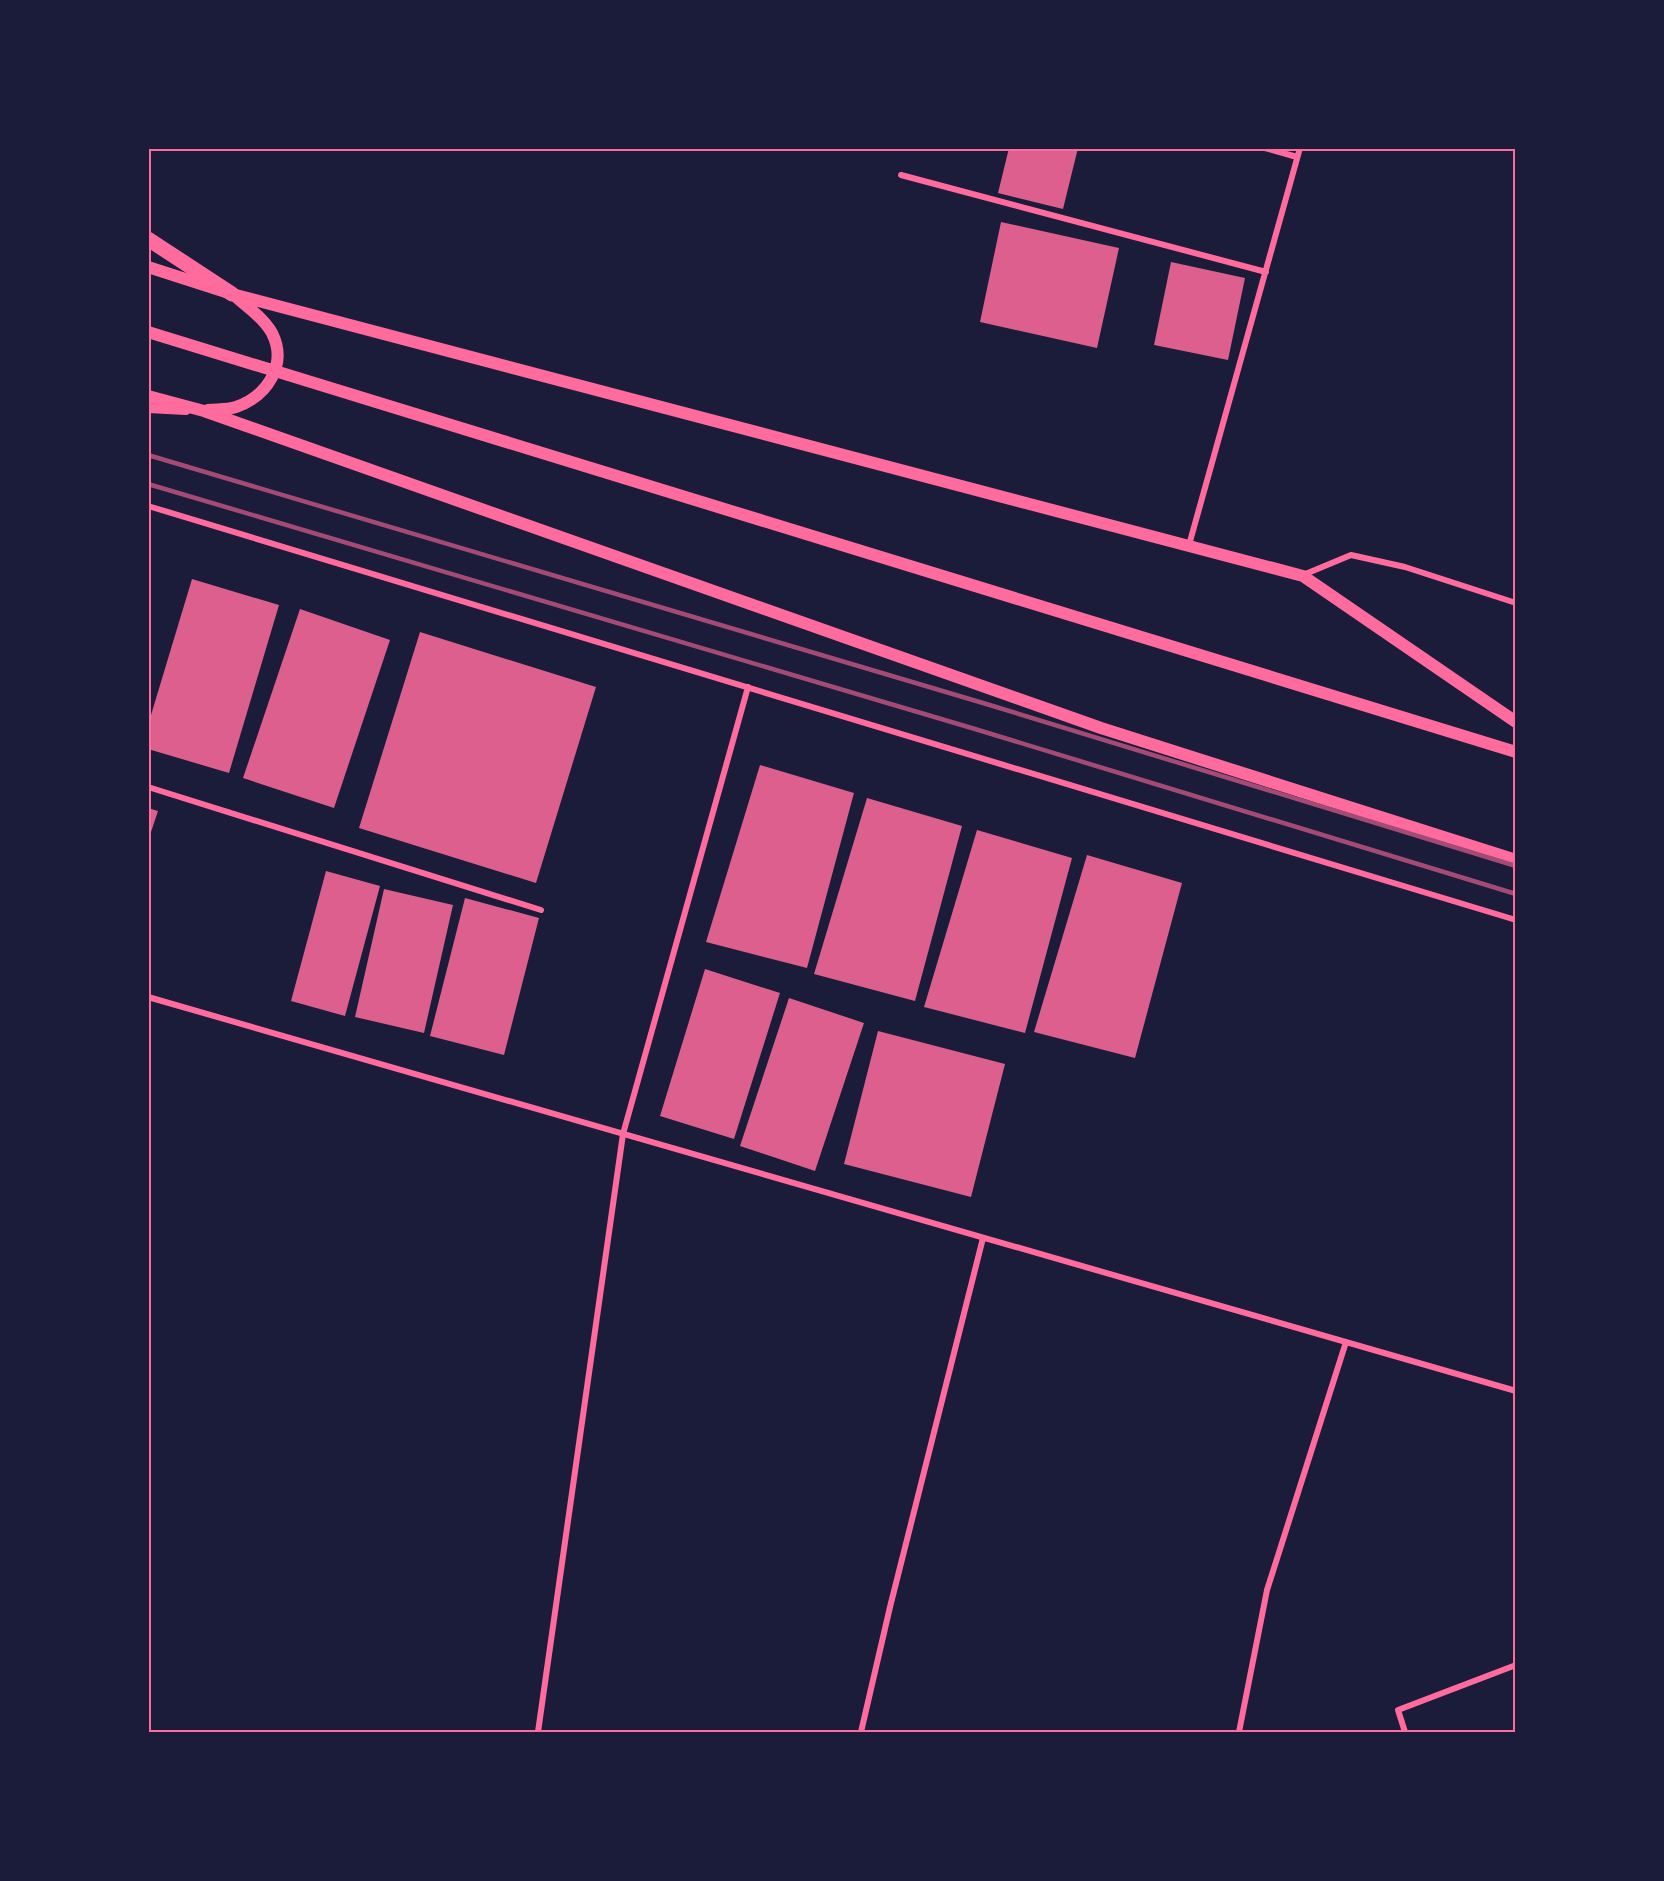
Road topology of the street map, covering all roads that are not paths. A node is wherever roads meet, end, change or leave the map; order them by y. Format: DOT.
graph roads {
  1 [pos="1265,148"];
  2 [pos="1300,148"];
  3 [pos="1297,157"];
  4 [pos="901,175"];
  5 [pos="148,239"];
  6 [pos="148,267"];
  7 [pos="1266,272"];
  8 [pos="232,294"];
  9 [pos="148,332"];
  10 [pos="148,396"];
  11 [pos="148,408"];
  12 [pos="204,411"];
  13 [pos="148,506"];
  14 [pos="1189,545"];
  15 [pos="1302,576"];
  16 [pos="1515,603"];
  17 [pos="748,687"];
  18 [pos="1515,722"];
  19 [pos="1515,752"];
  20 [pos="148,787"];
  21 [pos="1515,860"];
  22 [pos="541,909"];
  23 [pos="1515,920"];
  24 [pos="148,997"];
  25 [pos="623,1134"];
  26 [pos="983,1238"];
  27 [pos="1346,1342"];
  28 [pos="1515,1391"];
  29 [pos="1515,1665"];
  30 [pos="538,1732"];
  31 [pos="861,1732"];
  32 [pos="1239,1732"];
  33 [pos="1405,1732"];
  1 -- 3 [label="street"];
  2 -- 3 [label="street"];
  3 -- 7 [label="street"];
  4 -- 7 [label="street"];
  5 -- 8 [label="main road"];
  6 -- 8 [label="main road"];
  7 -- 14 [label="street"];
  8 -- 12 [label="main road"];
  8 -- 14 [label="main road"];
  9 -- 19 [label="main road"];
  10 -- 12 [label="main road"];
  11 -- 12 [label="street"];
  12 -- 21 [label="main road"];
  13 -- 17 [label="street"];
  14 -- 15 [label="main road"];
  15 -- 16 [label="street"];
  15 -- 18 [label="main road"];
  17 -- 23 [label="street"];
  17 -- 25 [label="street"];
  20 -- 22 [label="street"];
  24 -- 25 [label="street"];
  25 -- 26 [label="street"];
  25 -- 30 [label="street"];
  26 -- 27 [label="street"];
  26 -- 31 [label="street"];
  27 -- 28 [label="street"];
  27 -- 32 [label="street"];
  29 -- 33 [label="street"];
}
